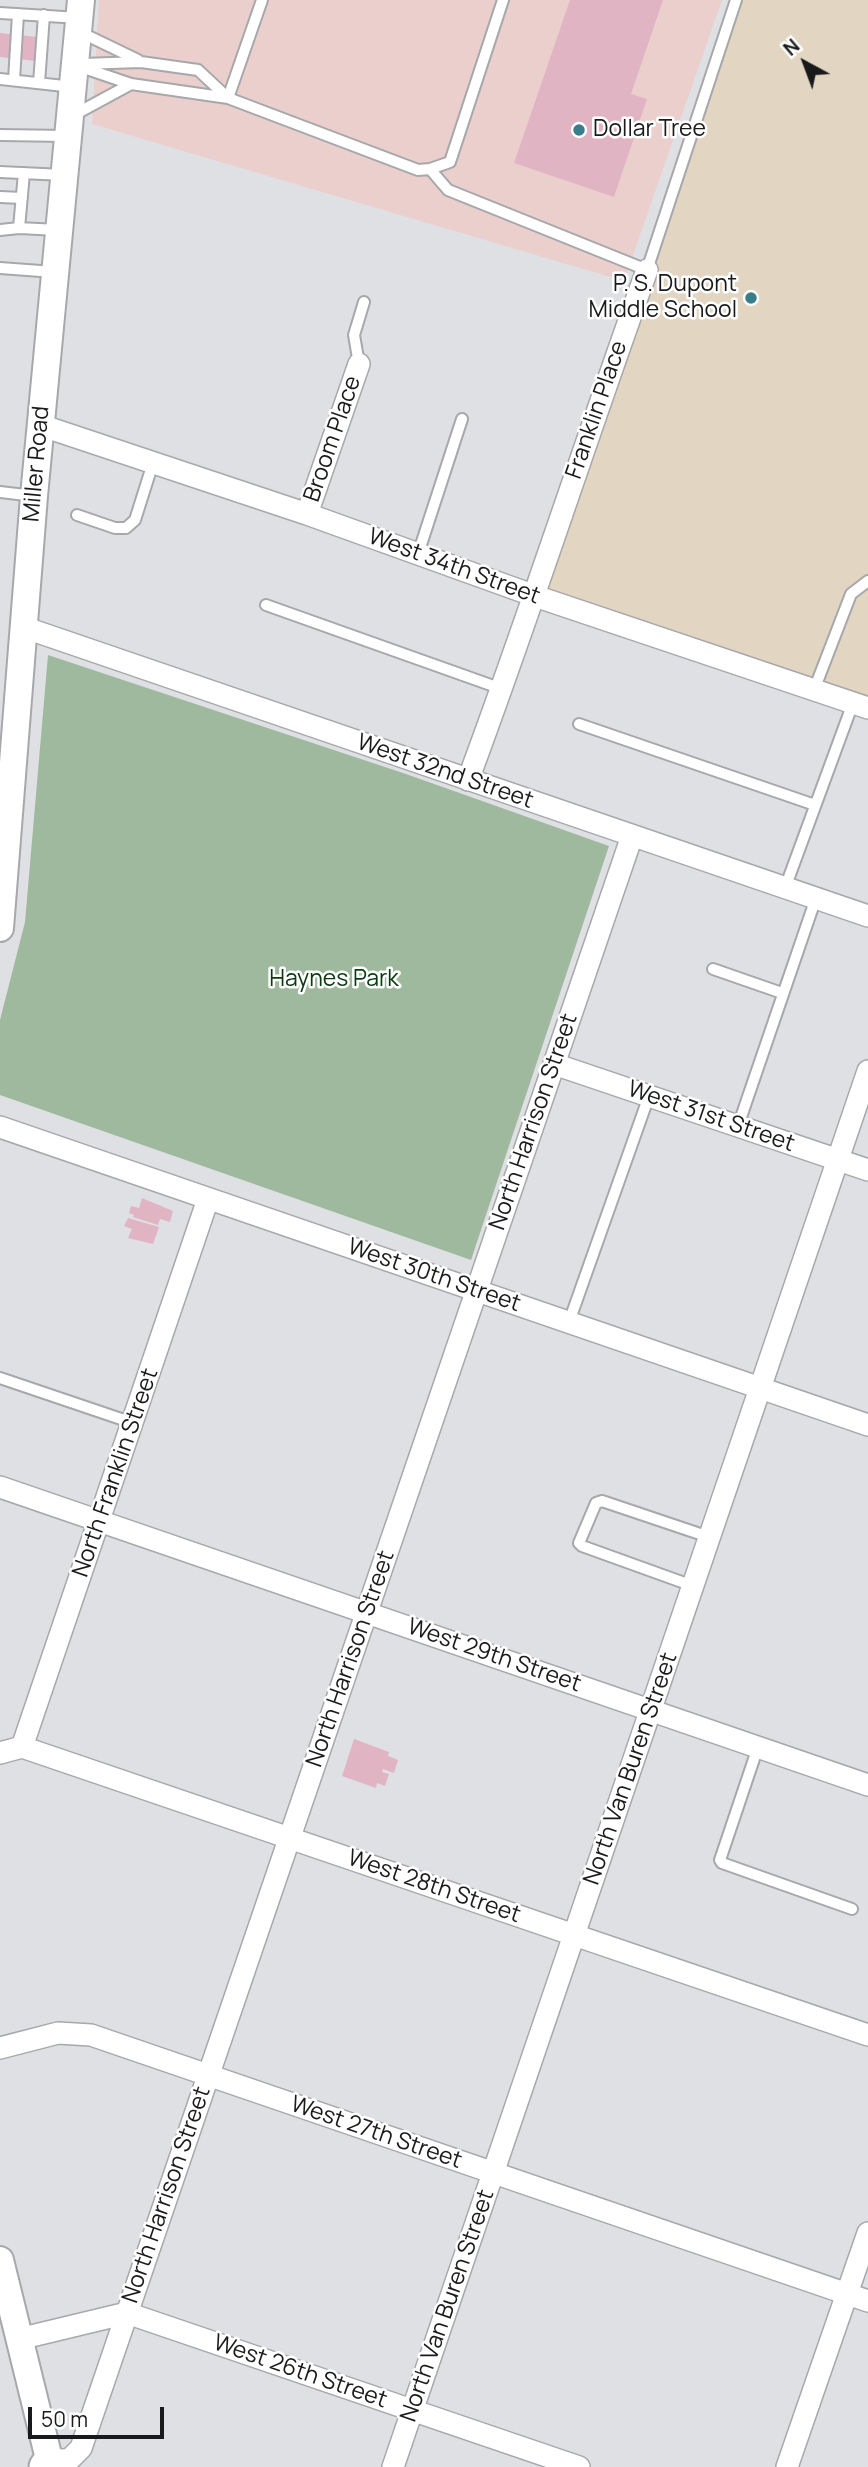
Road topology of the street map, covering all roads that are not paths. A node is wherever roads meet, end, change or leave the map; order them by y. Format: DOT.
graph roads {
  1 [pos="262,0"];
  2 [pos="503,0"];
  3 [pos="736,0"];
  4 [pos="0,13"];
  5 [pos="18,14"];
  6 [pos="44,15"];
  7 [pos="79,16"];
  8 [pos="141,62"];
  9 [pos="74,76"];
  10 [pos="0,79"];
  11 [pos="14,80"];
  12 [pos="39,83"];
  13 [pos="131,84"];
  14 [pos="228,98"];
  15 [pos="69,127"];
  16 [pos="0,135"];
  17 [pos="430,169"];
  18 [pos="0,172"];
  19 [pos="24,173"];
  20 [pos="64,175"];
  21 [pos="0,197"];
  22 [pos="22,198"];
  23 [pos="19,228"];
  24 [pos="0,230"];
  25 [pos="58,230"];
  26 [pos="0,268"];
  27 [pos="647,270"];
  28 [pos="54,272"];
  29 [pos="364,302"];
  30 [pos="359,363"];
  31 [pos="462,419"];
  32 [pos="40,425"];
  33 [pos="153,463"];
  34 [pos="0,492"];
  35 [pos="34,496"];
  36 [pos="307,514"];
  37 [pos="77,515"];
  38 [pos="418,554"];
  39 [pos="868,581"];
  40 [pos="536,596"];
  41 [pos="266,605"];
  42 [pos="23,627"];
  43 [pos="502,689"];
  44 [pos="814,690"];
  45 [pos="860,705"];
  46 [pos="579,724"];
  47 [pos="468,779"];
  48 [pos="816,805"];
  49 [pos="5,808"];
  50 [pos="632,836"];
  51 [pos="785,888"];
  52 [pos="816,898"];
  53 [pos="868,916"];
  54 [pos="0,928"];
  55 [pos="713,969"];
  56 [pos="782,993"];
  57 [pos="554,1064"];
  58 [pos="868,1071"];
  59 [pos="649,1096"];
  60 [pos="738,1126"];
  61 [pos="0,1127"];
  62 [pos="838,1160"];
  63 [pos="868,1170"];
  64 [pos="208,1199"];
  65 [pos="476,1290"];
  66 [pos="569,1322"];
  67 [pos="0,1378"];
  68 [pos="760,1388"];
  69 [pos="133,1423"];
  70 [pos="868,1424"];
  71 [pos="0,1487"];
  72 [pos="100,1521"];
  73 [pos="709,1537"];
  74 [pos="692,1586"];
  75 [pos="366,1613"];
  76 [pos="651,1710"];
  77 [pos="22,1747"];
  78 [pos="758,1747"];
  79 [pos="0,1753"];
  80 [pos="868,1785"];
  81 [pos="291,1839"];
  82 [pos="852,1909"];
  83 [pos="575,1935"];
  84 [pos="868,2035"];
  85 [pos="0,2048"];
  86 [pos="208,2076"];
  87 [pos="493,2173"];
  88 [pos="868,2233"];
  89 [pos="0,2260"];
  90 [pos="847,2294"];
  91 [pos="868,2301"];
  92 [pos="127,2313"];
  93 [pos="19,2339"];
  94 [pos="413,2410"];
  95 [pos="49,2465"];
  96 [pos="393,2467"];
  97 [pos="579,2467"];
  98 [pos="787,2467"];
  1 -- 14 [label="lane"];
  2 -- 17 [label="lane"];
  3 -- 27 [label="lane, Franklin Place"];
  4 -- 5 [label="lane"];
  5 -- 6 [label="lane"];
  5 -- 11 [label="lane"];
  6 -- 7 [label="lane"];
  6 -- 12 [label="lane"];
  7 -- 8 [label="lane"];
  7 -- 9 [label="street, Miller Road"];
  8 -- 9 [label="lane"];
  8 -- 14 [label="lane"];
  9 -- 12 [label="lane"];
  9 -- 13 [label="lane"];
  9 -- 15 [label="street, Miller Road"];
  10 -- 11 [label="lane"];
  11 -- 12 [label="lane"];
  13 -- 14 [label="lane"];
  13 -- 15 [label="lane"];
  14 -- 17 [label="lane"];
  15 -- 16 [label="lane"];
  15 -- 20 [label="street, Miller Road"];
  17 -- 27 [label="lane"];
  18 -- 19 [label="lane"];
  19 -- 20 [label="lane"];
  19 -- 22 [label="lane"];
  20 -- 25 [label="street, Miller Road"];
  21 -- 22 [label="lane"];
  22 -- 23 [label="lane"];
  23 -- 24 [label="lane"];
  23 -- 25 [label="lane"];
  25 -- 28 [label="street, Miller Road"];
  26 -- 28 [label="lane"];
  27 -- 40 [label="street, Franklin Place"];
  28 -- 32 [label="street, Miller Road"];
  29 -- 30 [label="lane"];
  30 -- 36 [label="street, Broom Place"];
  31 -- 38 [label="lane"];
  32 -- 33 [label="street, West 34th Street"];
  32 -- 35 [label="street, Miller Road"];
  33 -- 36 [label="street, West 34th Street"];
  33 -- 37 [label="lane"];
  34 -- 35 [label="lane"];
  35 -- 42 [label="street, Miller Road"];
  36 -- 38 [label="street, West 34th Street"];
  38 -- 40 [label="street, West 34th Street"];
  39 -- 44 [label="lane"];
  40 -- 43 [label="street, Franklin Place"];
  40 -- 44 [label="street, West 34th Street"];
  41 -- 43 [label="lane"];
  42 -- 47 [label="street, West 32nd Street"];
  42 -- 49 [label="street, Miller Road"];
  43 -- 47 [label="street, Franklin Place"];
  44 -- 45 [label="street, West 34th Street"];
  45 -- 48 [label="lane"];
  46 -- 48 [label="lane"];
  47 -- 50 [label="street, West 32nd Street"];
  48 -- 51 [label="lane"];
  49 -- 54 [label="street, Miller Road"];
  50 -- 51 [label="street, West 32nd Street"];
  50 -- 57 [label="street, North Harrison Street"];
  51 -- 52 [label="street, West 32nd Street"];
  52 -- 53 [label="street, West 32nd Street"];
  52 -- 56 [label="lane"];
  55 -- 56 [label="lane"];
  56 -- 60 [label="lane"];
  57 -- 59 [label="street, West 31st Street"];
  57 -- 65 [label="street, North Harrison Street"];
  58 -- 62 [label="street, North Van Buren Street"];
  59 -- 60 [label="street, West 31st Street"];
  59 -- 66 [label="lane"];
  60 -- 62 [label="street, West 31st Street"];
  61 -- 64 [label="street, West 30th Street"];
  62 -- 63 [label="street, West 31st Street"];
  62 -- 68 [label="street, North Van Buren Street"];
  64 -- 65 [label="street, West 30th Street"];
  64 -- 69 [label="street, North Franklin Street"];
  65 -- 66 [label="street, West 30th Street"];
  65 -- 75 [label="street, North Harrison Street"];
  66 -- 68 [label="street, West 30th Street"];
  67 -- 69 [label="lane"];
  68 -- 70 [label="street, West 30th Street"];
  68 -- 73 [label="street, North Van Buren Street"];
  69 -- 72 [label="street, North Franklin Street"];
  71 -- 72 [label="street, West 29th Street"];
  72 -- 75 [label="street, West 29th Street"];
  72 -- 77 [label="street, North Franklin Street"];
  73 -- 74 [label="street, North Van Buren Street"];
  73 -- 74 [label="lane"];
  74 -- 76 [label="street, North Van Buren Street"];
  75 -- 76 [label="street, West 29th Street"];
  75 -- 81 [label="street, North Harrison Street"];
  76 -- 78 [label="street, West 29th Street"];
  76 -- 83 [label="street, North Van Buren Street"];
  77 -- 79 [label="street"];
  77 -- 81 [label="street, West 28th Street"];
  78 -- 80 [label="street, West 29th Street"];
  78 -- 82 [label="lane"];
  81 -- 83 [label="street, West 28th Street"];
  81 -- 86 [label="street, North Harrison Street"];
  83 -- 84 [label="street, West 28th Street"];
  83 -- 87 [label="street, North Van Buren Street"];
  85 -- 86 [label="street, West 27th Street"];
  86 -- 87 [label="street, West 27th Street"];
  86 -- 92 [label="street, North Harrison Street"];
  87 -- 90 [label="street, West 27th Street"];
  87 -- 94 [label="street, North Van Buren Street"];
  88 -- 90 [label="street"];
  89 -- 93 [label="street"];
  90 -- 91 [label="street, West 27th Street"];
  90 -- 98 [label="street"];
  92 -- 93 [label="street"];
  92 -- 94 [label="street, West 26th Street"];
  92 -- 95 [label="street, North Harrison Street"];
  93 -- 95 [label="street"];
  94 -- 96 [label="street, North Van Buren Street"];
  94 -- 97 [label="street, West 26th Street"];
}
